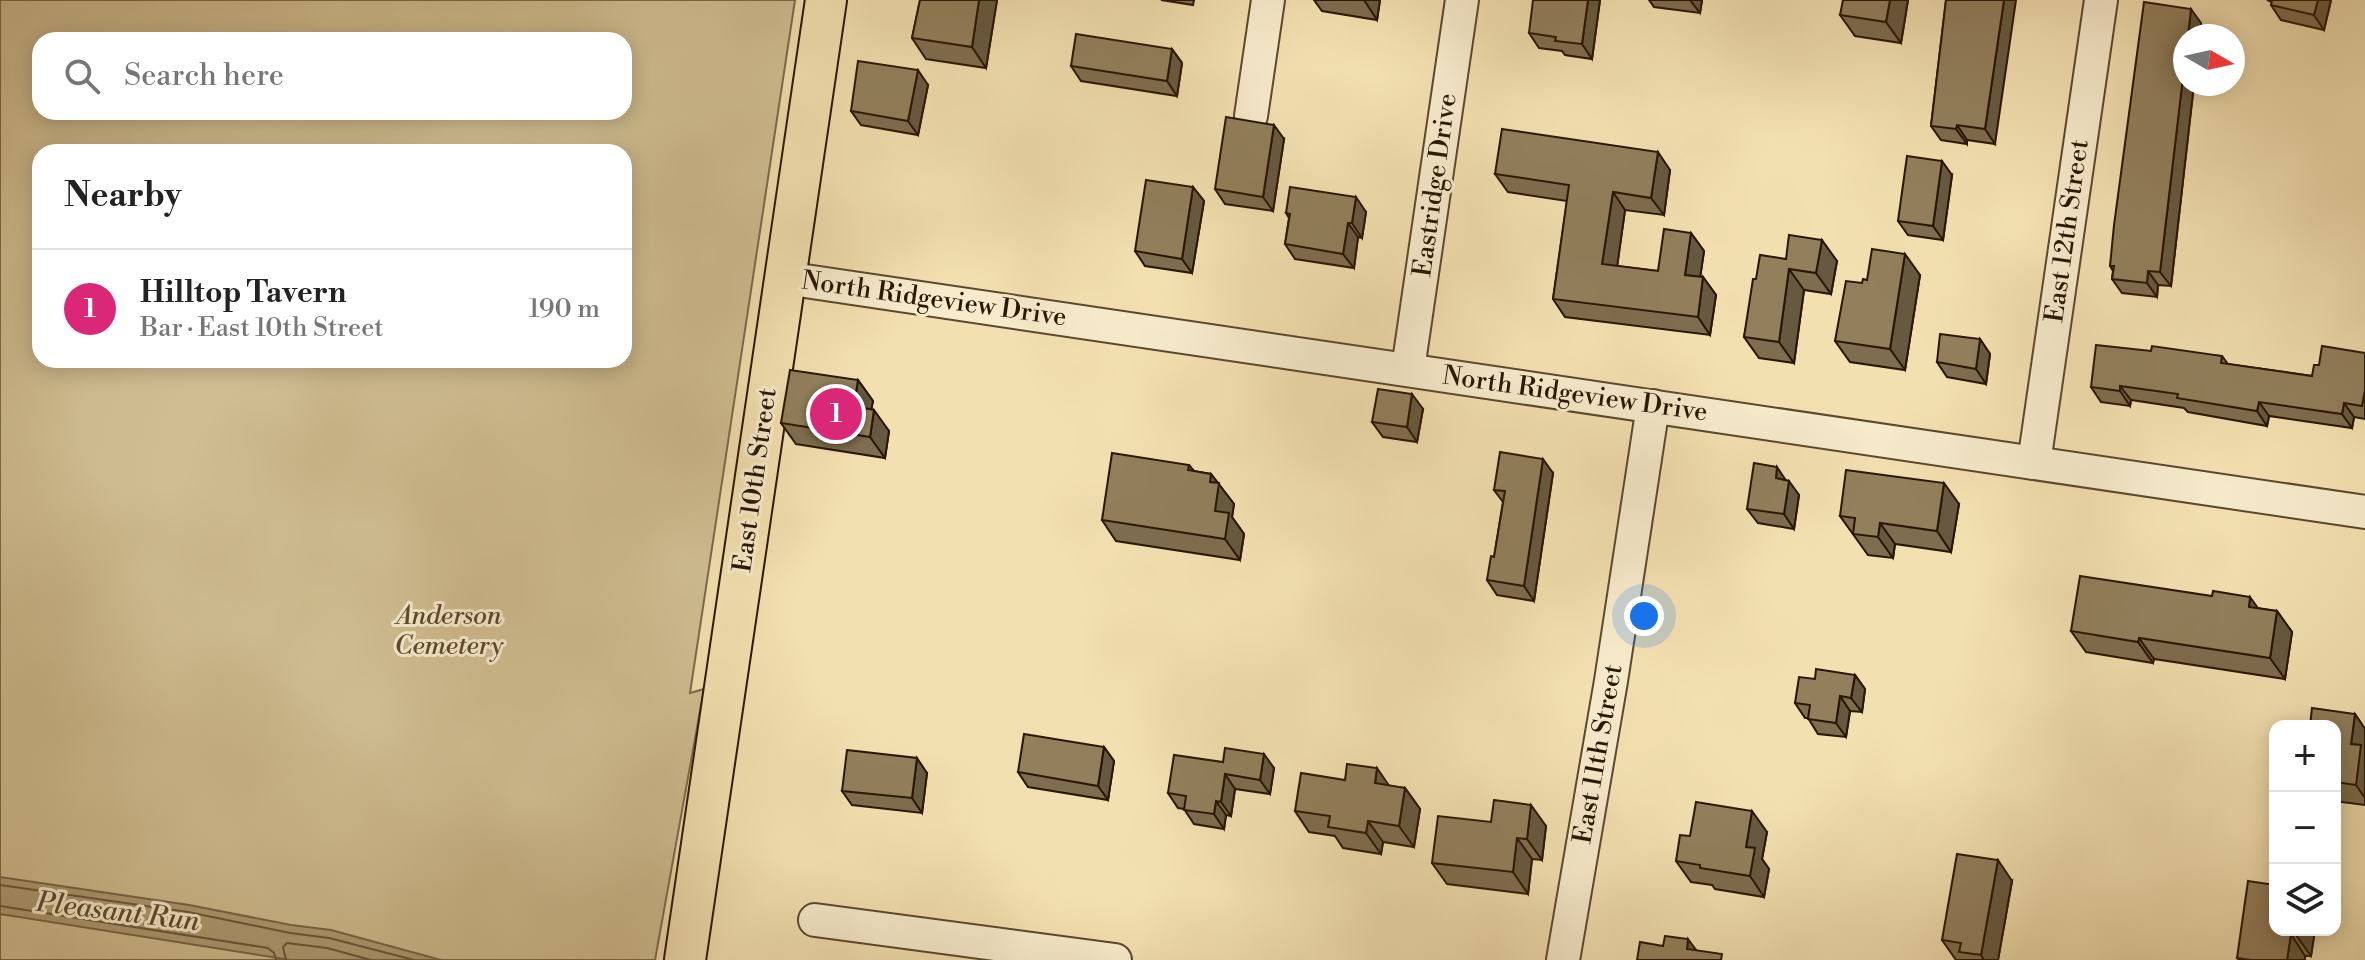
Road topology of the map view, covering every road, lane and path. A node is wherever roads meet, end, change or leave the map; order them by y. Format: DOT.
graph roads {
  1 [pos="826,0"];
  2 [pos="1268,0"];
  3 [pos="1462,0"];
  4 [pos="2101,0"];
  5 [pos="1251,116"];
  6 [pos="785,278"];
  7 [pos="1408,369"];
  8 [pos="1653,406"];
  9 [pos="2034,463"];
  10 [pos="2365,512"];
  11 [pos="815,920"];
  12 [pos="688,941"];
  13 [pos="1115,960"];
  14 [pos="1563,960"];
  1 -- 6 [label="main road, East 10th Street"];
  2 -- 5 [label="street"];
  3 -- 7 [label="street, Eastridge Drive"];
  4 -- 9 [label="street, East 12th Street"];
  6 -- 7 [label="street, North Ridgeview Drive"];
  6 -- 12 [label="main road, East 10th Street"];
  7 -- 8 [label="street, North Ridgeview Drive"];
  8 -- 9 [label="street, North Ridgeview Drive"];
  8 -- 14 [label="street, East 11th Street"];
  9 -- 10 [label="street, North Ridgeview Drive"];
  11 -- 13 [label="street"];
}
